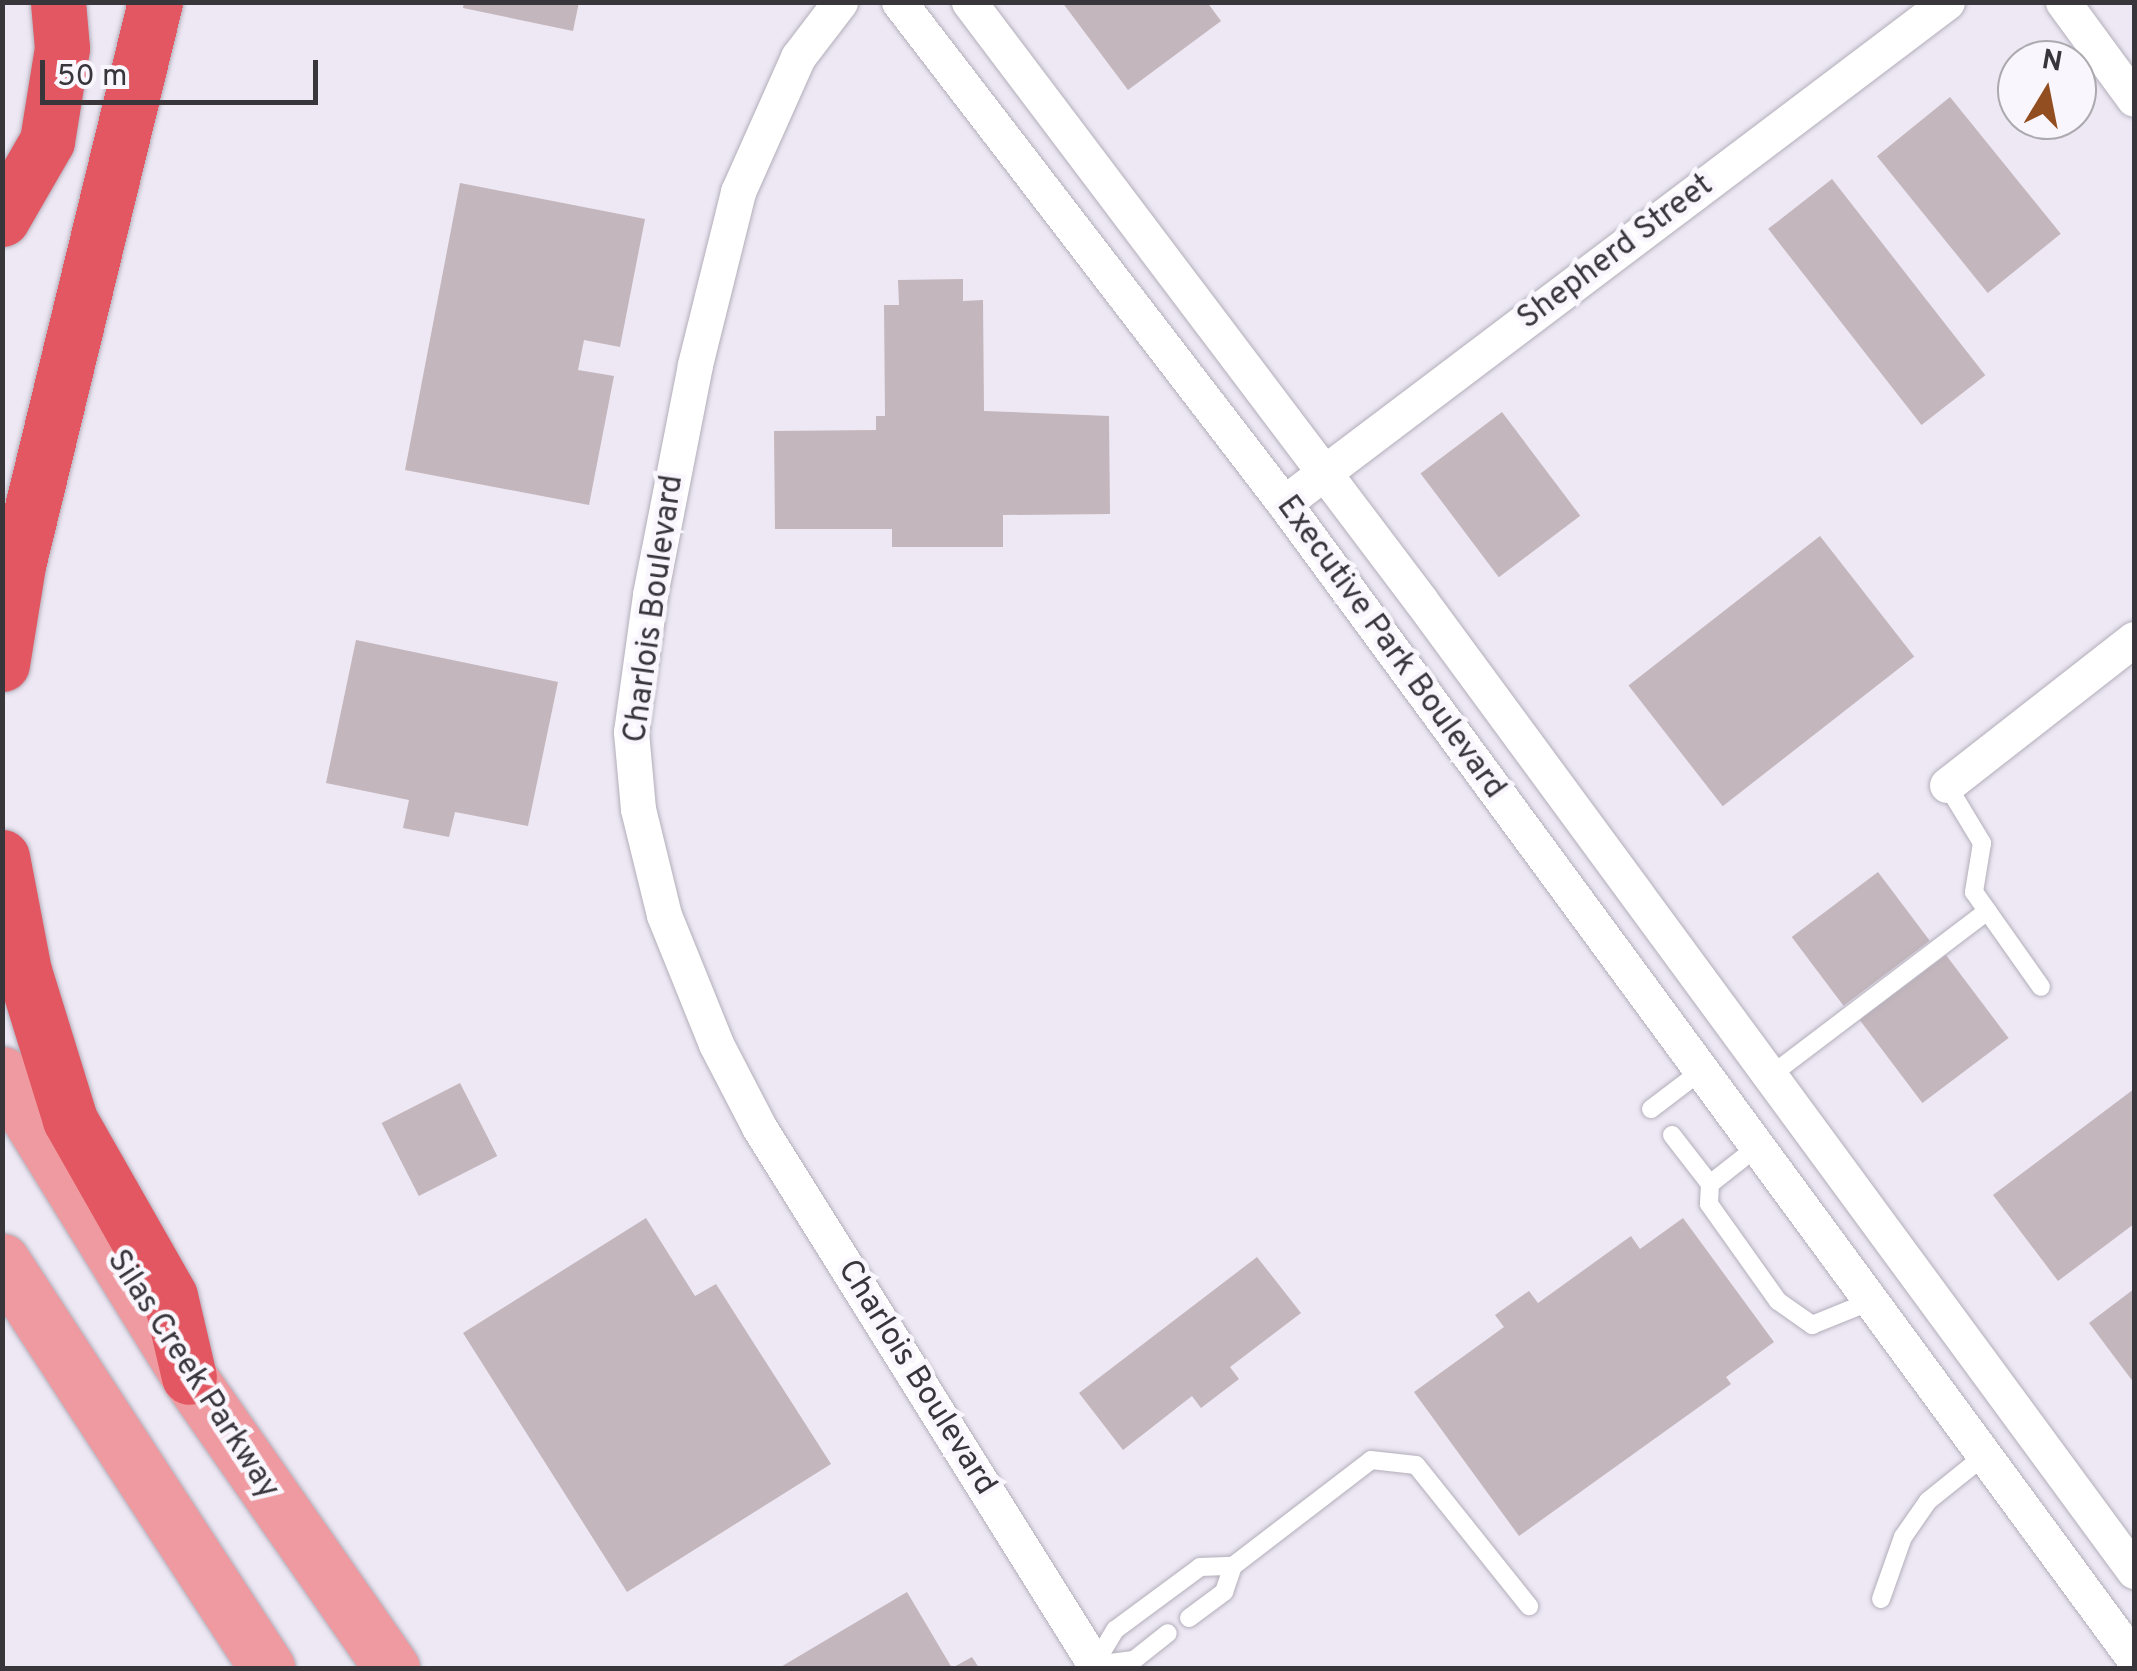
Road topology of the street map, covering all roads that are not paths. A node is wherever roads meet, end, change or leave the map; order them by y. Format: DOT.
graph roads {
  1 [pos="58,2"];
  2 [pos="156,2"];
  3 [pos="840,2"];
  4 [pos="899,2"];
  5 [pos="969,2"];
  6 [pos="1947,2"];
  7 [pos="2063,2"];
  8 [pos="2134,98"];
  9 [pos="2,220"];
  10 [pos="1325,475"];
  11 [pos="1284,503"];
  12 [pos="2134,639"];
  13 [pos="2,664"];
  14 [pos="1947,785"];
  15 [pos="2,857"];
  16 [pos="1987,911"];
  17 [pos="2040,987"];
  18 [pos="1701,1071"];
  19 [pos="2,1074"];
  20 [pos="1770,1076"];
  21 [pos="1651,1109"];
  22 [pos="1672,1135"];
  23 [pos="1757,1147"];
  24 [pos="1710,1184"];
  25 [pos="2,1262"];
  26 [pos="1918,1276"];
  27 [pos="1869,1302"];
  28 [pos="188,1376"];
  29 [pos="1984,1456"];
  30 [pos="2129,1563"];
  31 [pos="1233,1566"];
  32 [pos="2080,1585"];
  33 [pos="1881,1600"];
  34 [pos="1530,1606"];
  35 [pos="1188,1618"];
  36 [pos="1168,1633"];
  37 [pos="2134,1658"];
  38 [pos="1096,1667"];
  39 [pos="266,1668"];
  40 [pos="392,1668"];
  1 -- 9 [label="highway"];
  2 -- 13 [label="highway"];
  3 -- 38 [label="street, Charlois Boulevard"];
  4 -- 11 [label="street, Executive Park Boulevard"];
  5 -- 10 [label="street, Executive Park Boulevard"];
  6 -- 10 [label="street, Shepherd Street"];
  7 -- 8 [label="street"];
  10 -- 11 [label="street, Shepherd Street"];
  10 -- 20 [label="street, Executive Park Boulevard"];
  11 -- 18 [label="street, Executive Park Boulevard"];
  12 -- 14 [label="street"];
  14 -- 16 [label="lane"];
  15 -- 28 [label="highway"];
  16 -- 17 [label="lane"];
  16 -- 20 [label="lane"];
  18 -- 21 [label="lane"];
  18 -- 23 [label="street, Executive Park Boulevard"];
  19 -- 28 [label="main road, Silas Creek Parkway"];
  20 -- 26 [label="street, Executive Park Boulevard"];
  22 -- 24 [label="lane"];
  23 -- 24 [label="lane"];
  23 -- 27 [label="street, Executive Park Boulevard"];
  24 -- 27 [label="lane"];
  25 -- 39 [label="main road"];
  26 -- 27 [label="street"];
  26 -- 30 [label="street, Executive Park Boulevard"];
  27 -- 29 [label="street, Executive Park Boulevard"];
  28 -- 40 [label="main road, Silas Creek Parkway"];
  29 -- 32 [label="street, Executive Park Boulevard"];
  29 -- 33 [label="lane"];
  30 -- 32 [label="street, Executive Park Boulevard"];
  31 -- 34 [label="lane"];
  31 -- 35 [label="lane"];
  31 -- 38 [label="lane"];
  32 -- 37 [label="street, Executive Park Boulevard"];
  36 -- 38 [label="lane"];
}
